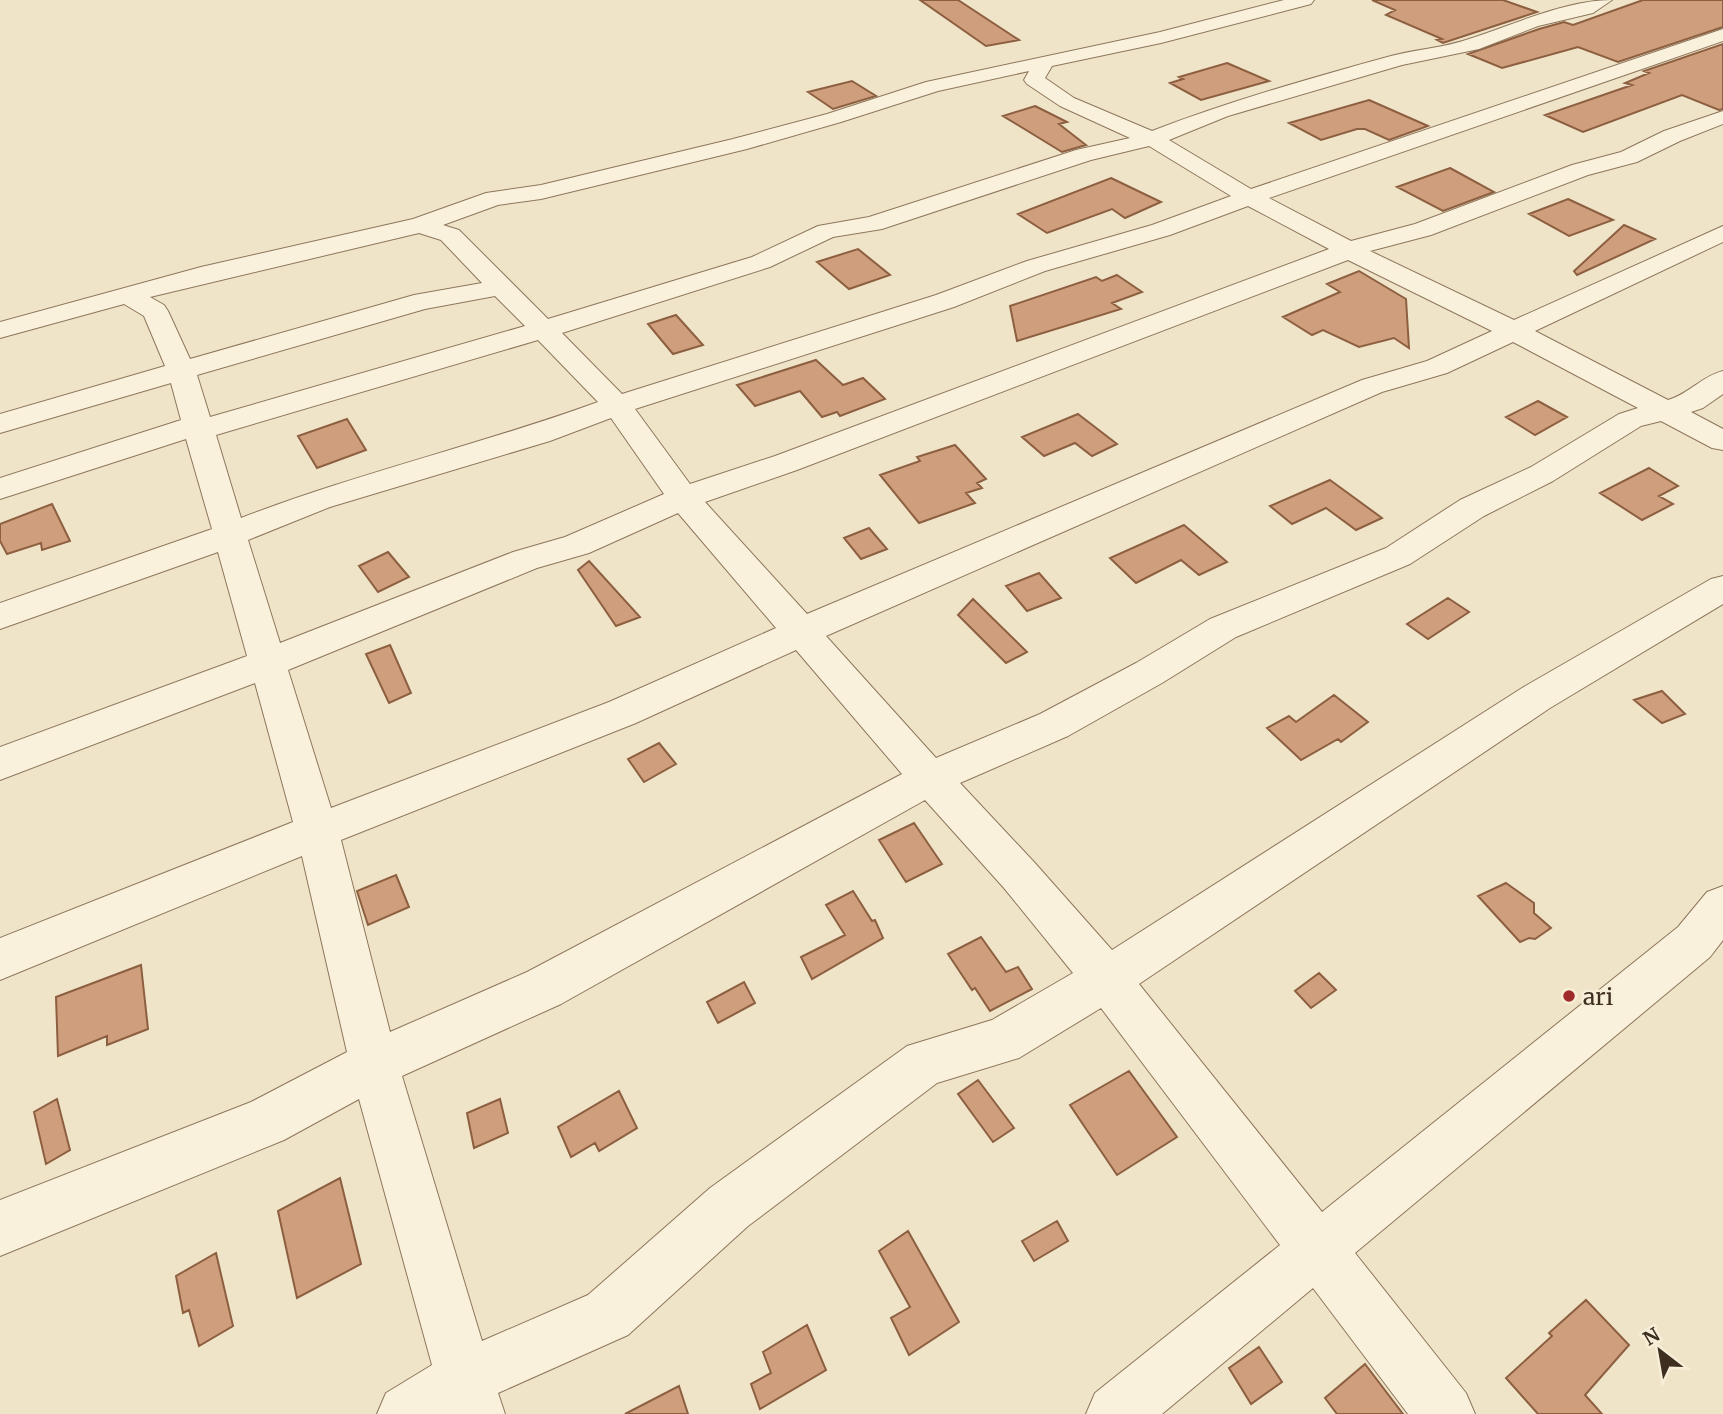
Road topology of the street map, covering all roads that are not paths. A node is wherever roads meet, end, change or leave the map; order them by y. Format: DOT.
graph roads {
  1 [pos="1305,0"];
  2 [pos="1603,0"];
  3 [pos="1723,35"];
  4 [pos="1046,60"];
  5 [pos="1723,117"];
  6 [pos="1152,139"];
  7 [pos="1250,198"];
  8 [pos="420,225"];
  9 [pos="1723,233"];
  10 [pos="1351,250"];
  11 [pos="502,287"];
  12 [pos="127,295"];
  13 [pos="0,330"];
  14 [pos="542,330"];
  15 [pos="1515,332"];
  16 [pos="182,372"];
  17 [pos="1723,380"];
  18 [pos="617,405"];
  19 [pos="1666,411"];
  20 [pos="0,425"];
  21 [pos="198,428"];
  22 [pos="1723,441"];
  23 [pos="0,489"];
  24 [pos="683,498"];
  25 [pos="228,535"];
  26 [pos="1723,588"];
  27 [pos="0,616"];
  28 [pos="800,632"];
  29 [pos="269,663"];
  30 [pos="0,764"];
  31 [pos="930,778"];
  32 [pos="317,831"];
  33 [pos="1723,906"];
  34 [pos="0,959"];
  35 [pos="1107,979"];
  36 [pos="373,1063"];
  37 [pos="0,1229"];
  38 [pos="1316,1250"];
  39 [pos="470,1396"];
  40 [pos="407,1414"];
  41 [pos="1116,1414"];
  42 [pos="1444,1414"];
  1 -- 4 [label="street"];
  2 -- 6 [label="street"];
  3 -- 7 [label="street"];
  4 -- 6 [label="street"];
  4 -- 8 [label="street"];
  5 -- 10 [label="street"];
  6 -- 7 [label="street"];
  6 -- 14 [label="street"];
  7 -- 10 [label="street"];
  7 -- 18 [label="street"];
  8 -- 11 [label="street"];
  8 -- 12 [label="street"];
  9 -- 15 [label="street"];
  10 -- 15 [label="street"];
  10 -- 24 [label="street"];
  11 -- 14 [label="street"];
  11 -- 16 [label="street"];
  12 -- 13 [label="street"];
  12 -- 16 [label="street"];
  14 -- 18 [label="street"];
  14 -- 21 [label="street"];
  15 -- 19 [label="street"];
  15 -- 28 [label="street"];
  16 -- 20 [label="street"];
  16 -- 21 [label="street"];
  17 -- 19 [label="street"];
  18 -- 24 [label="street"];
  18 -- 25 [label="street"];
  19 -- 22 [label="street"];
  19 -- 31 [label="street"];
  21 -- 23 [label="street"];
  21 -- 25 [label="street"];
  24 -- 28 [label="street"];
  24 -- 29 [label="street"];
  25 -- 27 [label="street"];
  25 -- 29 [label="street"];
  26 -- 35 [label="street"];
  28 -- 31 [label="street"];
  28 -- 32 [label="street"];
  29 -- 30 [label="street"];
  29 -- 32 [label="street"];
  31 -- 35 [label="street"];
  31 -- 36 [label="street"];
  32 -- 34 [label="street"];
  32 -- 36 [label="street"];
  33 -- 38 [label="street"];
  35 -- 38 [label="street"];
  35 -- 39 [label="street"];
  36 -- 37 [label="street"];
  36 -- 39 [label="street"];
  38 -- 41 [label="street"];
  38 -- 42 [label="street"];
  39 -- 40 [label="street"];
}
